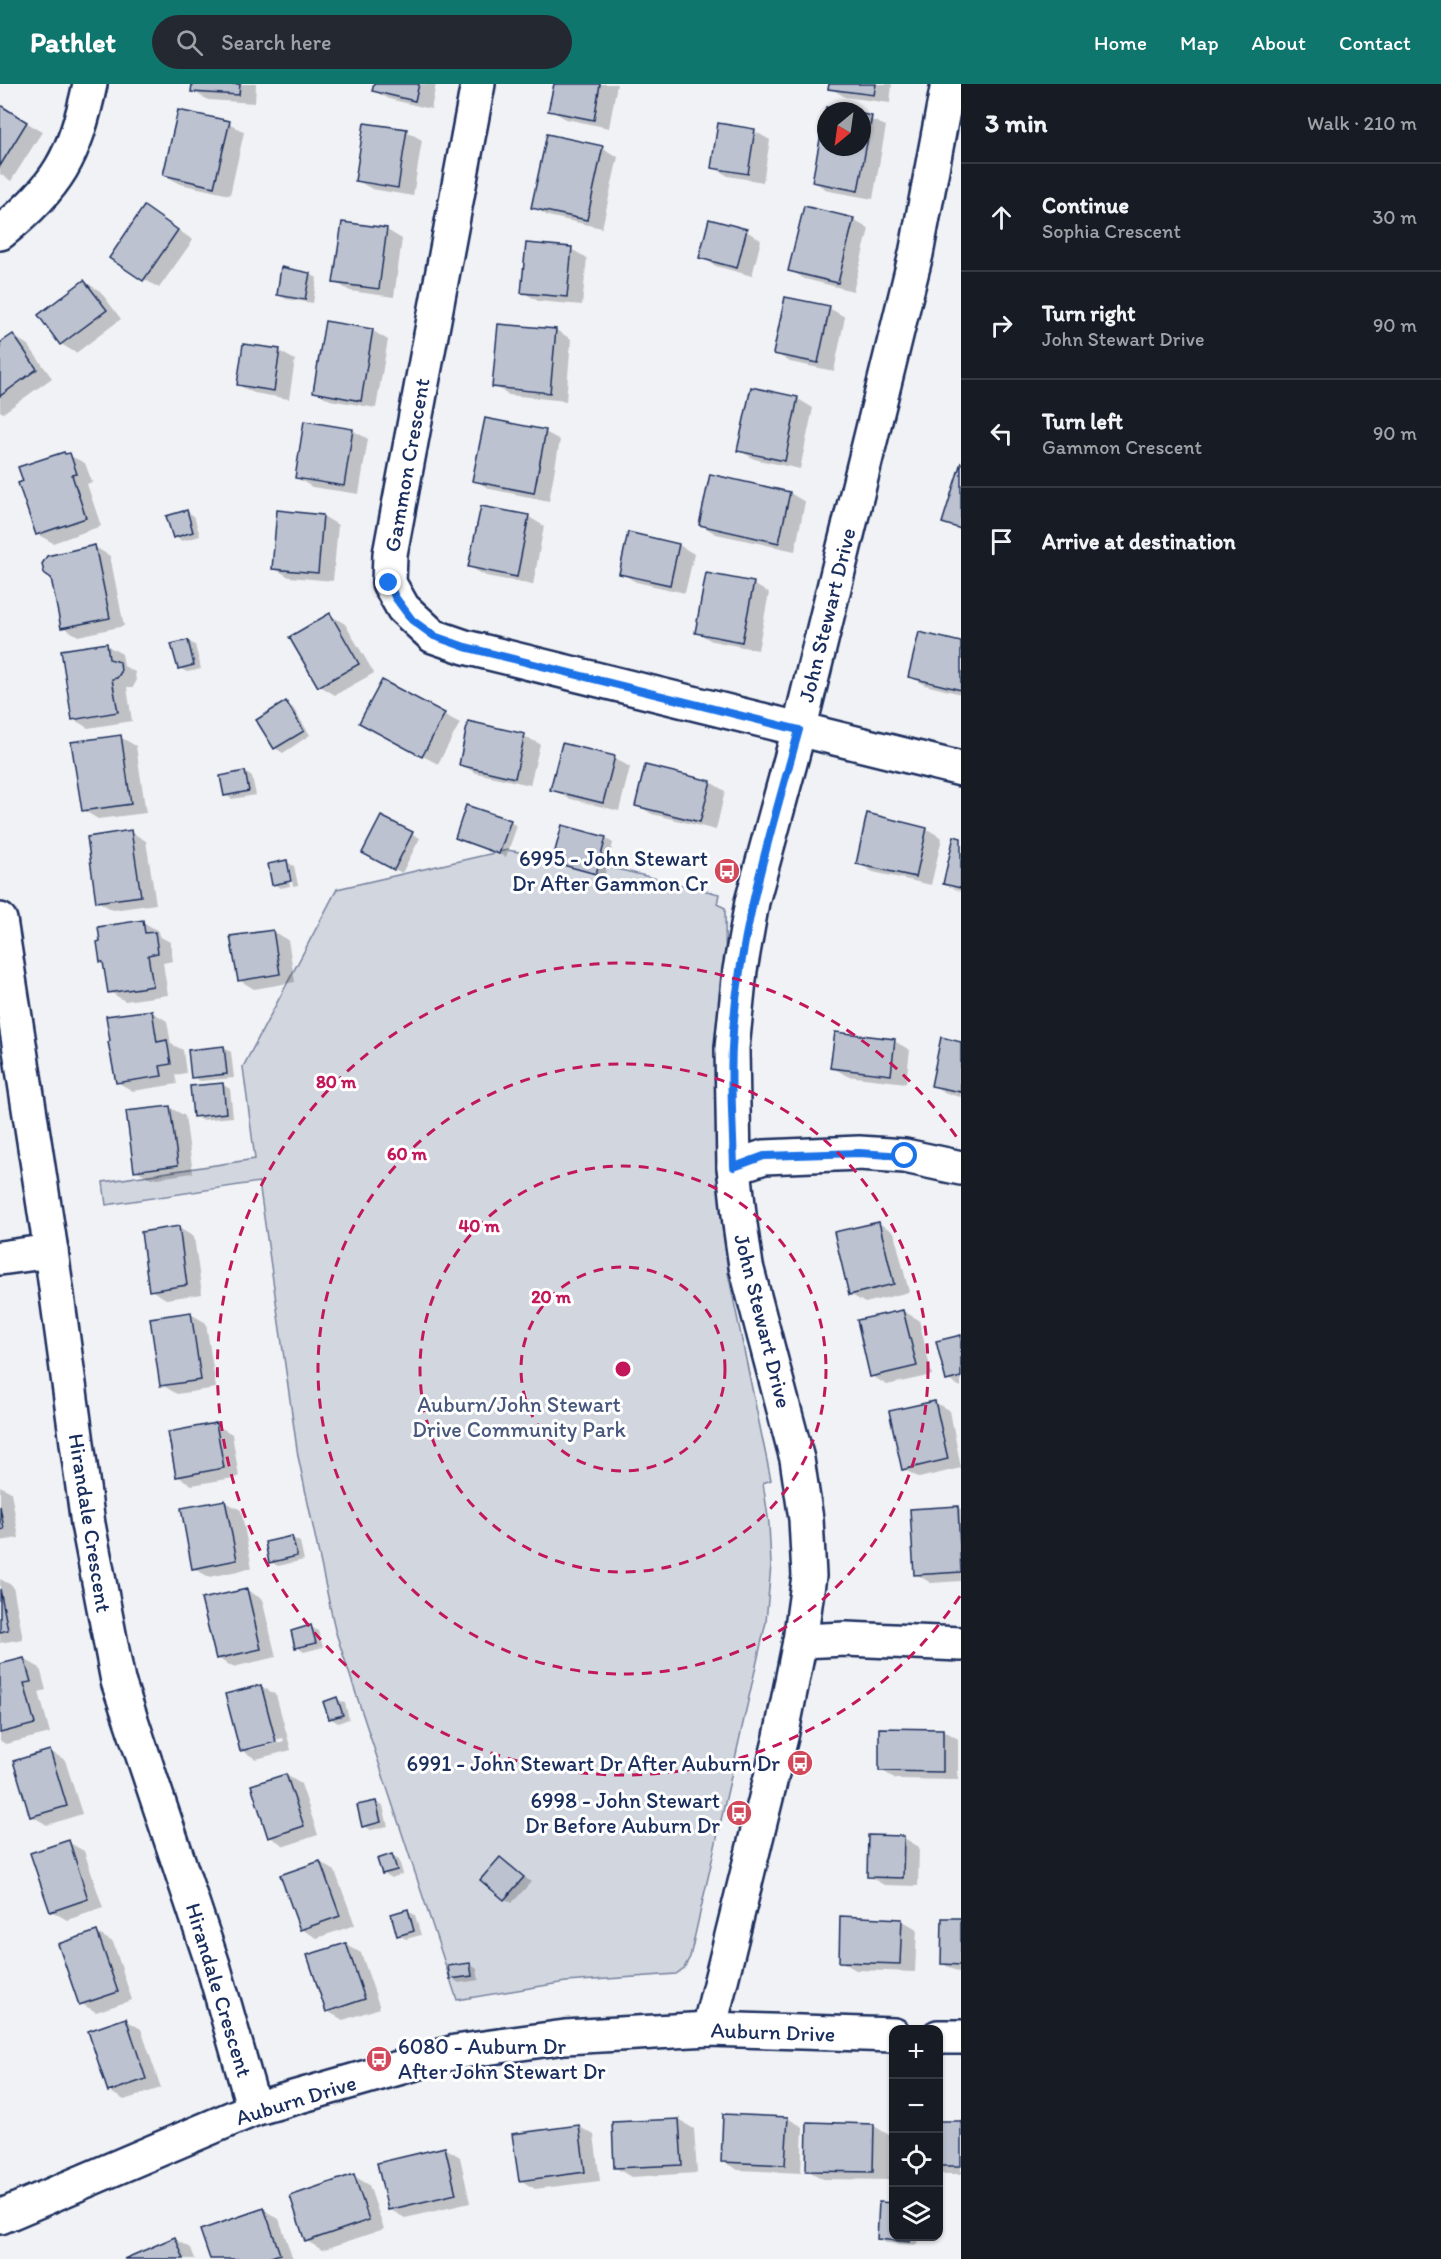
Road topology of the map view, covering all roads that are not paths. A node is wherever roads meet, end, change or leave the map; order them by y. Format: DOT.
graph roads {
  1 [pos="90,84"];
  2 [pos="478,84"];
  3 [pos="948,84"];
  4 [pos="0,233"];
  5 [pos="799,730"];
  6 [pos="961,769"];
  7 [pos="0,920"];
  8 [pos="734,1167"];
  9 [pos="961,1168"];
  10 [pos="51,1251"];
  11 [pos="0,1258"];
  12 [pos="800,1641"];
  13 [pos="961,1644"];
  14 [pos="709,2029"];
  15 [pos="889,2035"];
  16 [pos="943,2037"];
  17 [pos="961,2037"];
  18 [pos="254,2109"];
  19 [pos="0,2217"];
  1 -- 4 [label="street"];
  2 -- 5 [label="street, Gammon Crescent"];
  3 -- 5 [label="street, John Stewart Drive"];
  5 -- 6 [label="street, Gammon Crescent"];
  5 -- 8 [label="street, John Stewart Drive"];
  7 -- 10 [label="street, Hirandale Crescent"];
  8 -- 9 [label="street"];
  8 -- 12 [label="street, John Stewart Drive"];
  10 -- 11 [label="street"];
  10 -- 18 [label="street, Hirandale Crescent"];
  12 -- 13 [label="street"];
  12 -- 14 [label="street, John Stewart Drive"];
  14 -- 15 [label="street, Auburn Drive"];
  14 -- 18 [label="street, Auburn Drive"];
  16 -- 17 [label="street"];
  18 -- 19 [label="street, Auburn Drive"];
}
